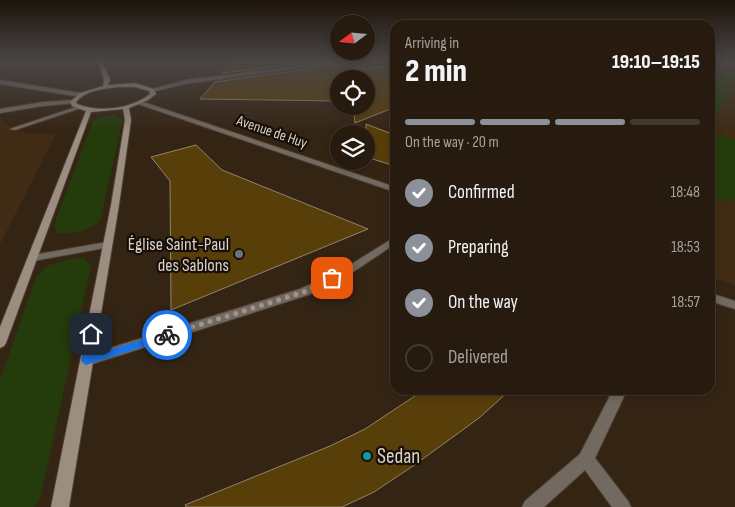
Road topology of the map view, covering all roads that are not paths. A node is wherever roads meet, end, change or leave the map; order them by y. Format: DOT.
graph roads {
  1 [pos="17,85"];
  2 [pos="175,85"];
  3 [pos="105,87"];
  4 [pos="152,90"];
  5 [pos="81,95"];
  6 [pos="73,102"];
  7 [pos="140,103"];
  8 [pos="126,107"];
  9 [pos="78,108"];
  10 [pos="89,110"];
  11 [pos="0,112"];
  12 [pos="13,129"];
  13 [pos="390,188"];
  14 [pos="390,243"];
  15 [pos="108,245"];
  16 [pos="33,258"];
  17 [pos="715,299"];
  18 [pos="735,305"];
  19 [pos="1,338"];
  20 [pos="86,361"];
  21 [pos="618,395"];
  22 [pos="586,459"];
  23 [pos="60,507"];
  24 [pos="531,507"];
  25 [pos="622,507"];
  1 -- 5 [label="street"];
  2 -- 4 [label="street"];
  3 -- 4 [label="street"];
  3 -- 5 [label="street"];
  4 -- 7 [label="street"];
  5 -- 6 [label="street"];
  6 -- 9 [label="street"];
  6 -- 11 [label="street"];
  7 -- 8 [label="street"];
  7 -- 13 [label="street, Avenue de Huy"];
  8 -- 10 [label="street"];
  8 -- 15 [label="street"];
  9 -- 10 [label="street"];
  9 -- 12 [label="street"];
  10 -- 16 [label="street"];
  14 -- 20 [label="street"];
  15 -- 16 [label="street"];
  15 -- 20 [label="street"];
  16 -- 19 [label="street"];
  17 -- 18 [label="street"];
  20 -- 23 [label="street"];
  21 -- 22 [label="street"];
  22 -- 24 [label="street"];
  22 -- 25 [label="street"];
}
